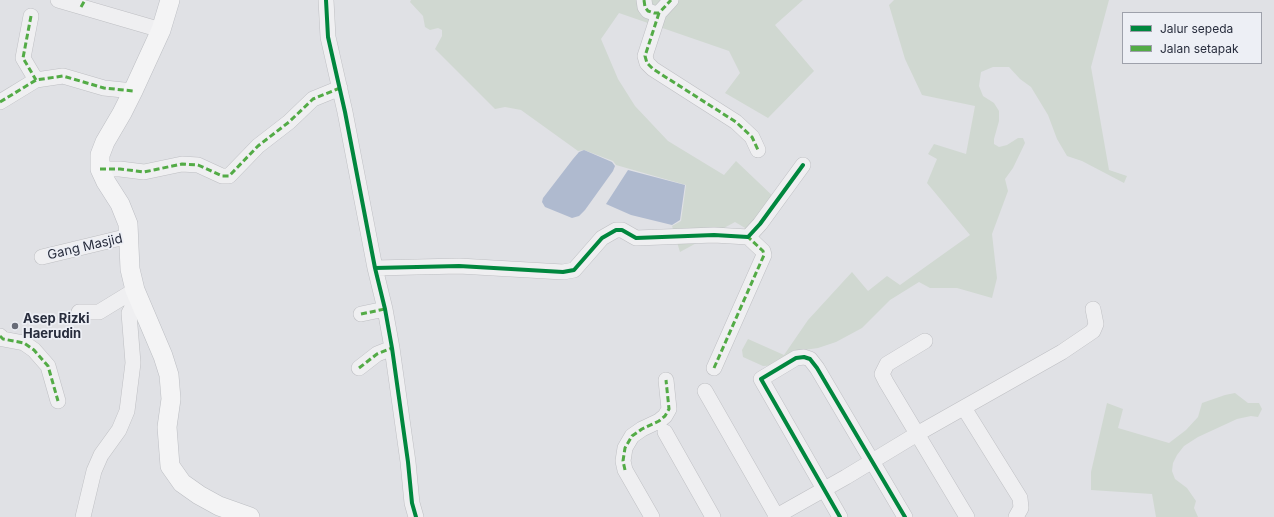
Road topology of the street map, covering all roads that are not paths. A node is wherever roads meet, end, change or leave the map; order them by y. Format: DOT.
graph roads {
  1 [pos="58,0"];
  2 [pos="170,0"];
  3 [pos="326,0"];
  4 [pos="644,0"];
  5 [pos="671,0"];
  6 [pos="83,3"];
  7 [pos="659,13"];
  8 [pos="31,16"];
  9 [pos="161,30"];
  10 [pos="36,80"];
  11 [pos="340,88"];
  12 [pos="133,91"];
  13 [pos="0,102"];
  14 [pos="758,150"];
  15 [pos="803,165"];
  16 [pos="100,169"];
  17 [pos="129,236"];
  18 [pos="748,237"];
  19 [pos="42,257"];
  20 [pos="375,268"];
  21 [pos="136,294"];
  22 [pos="385,309"];
  23 [pos="1093,309"];
  24 [pos="79,312"];
  25 [pos="361,314"];
  26 [pos="0,336"];
  27 [pos="925,341"];
  28 [pos="392,348"];
  29 [pos="359,368"];
  30 [pos="714,368"];
  31 [pos="666,380"];
  32 [pos="705,391"];
  33 [pos="58,401"];
  34 [pos="964,408"];
  35 [pos="665,432"];
  36 [pos="917,434"];
  37 [pos="871,462"];
  38 [pos="825,490"];
  39 [pos="221,512"];
  40 [pos="83,517"];
  41 [pos="250,517"];
  42 [pos="416,517"];
  43 [pos="652,517"];
  44 [pos="713,517"];
  45 [pos="776,517"];
  46 [pos="840,517"];
  47 [pos="905,517"];
  48 [pos="968,517"];
  49 [pos="1016,517"];
  1 -- 6 [label="street"];
  2 -- 9 [label="main road"];
  3 -- 11 [label="street"];
  4 -- 7 [label="street"];
  5 -- 7 [label="street"];
  6 -- 9 [label="street"];
  7 -- 14 [label="street"];
  8 -- 10 [label="street"];
  9 -- 12 [label="main road"];
  10 -- 12 [label="street"];
  10 -- 13 [label="street"];
  11 -- 16 [label="street"];
  11 -- 20 [label="street"];
  12 -- 16 [label="main road"];
  15 -- 18 [label="street"];
  16 -- 17 [label="main road"];
  17 -- 19 [label="street, Gang Masjid"];
  17 -- 21 [label="main road"];
  18 -- 20 [label="street"];
  18 -- 30 [label="street"];
  20 -- 22 [label="street"];
  21 -- 24 [label="street"];
  21 -- 39 [label="main road"];
  21 -- 40 [label="street"];
  22 -- 25 [label="street"];
  22 -- 28 [label="street"];
  23 -- 34 [label="street"];
  26 -- 33 [label="street"];
  27 -- 36 [label="street"];
  28 -- 29 [label="street"];
  28 -- 42 [label="street"];
  31 -- 43 [label="street"];
  32 -- 45 [label="street"];
  34 -- 36 [label="street"];
  34 -- 49 [label="street"];
  35 -- 44 [label="street"];
  36 -- 37 [label="street"];
  36 -- 48 [label="street"];
  37 -- 38 [label="street"];
  37 -- 38 [label="street"];
  37 -- 47 [label="street"];
  38 -- 45 [label="street"];
  38 -- 46 [label="street"];
  39 -- 41 [label="main road"];
}
